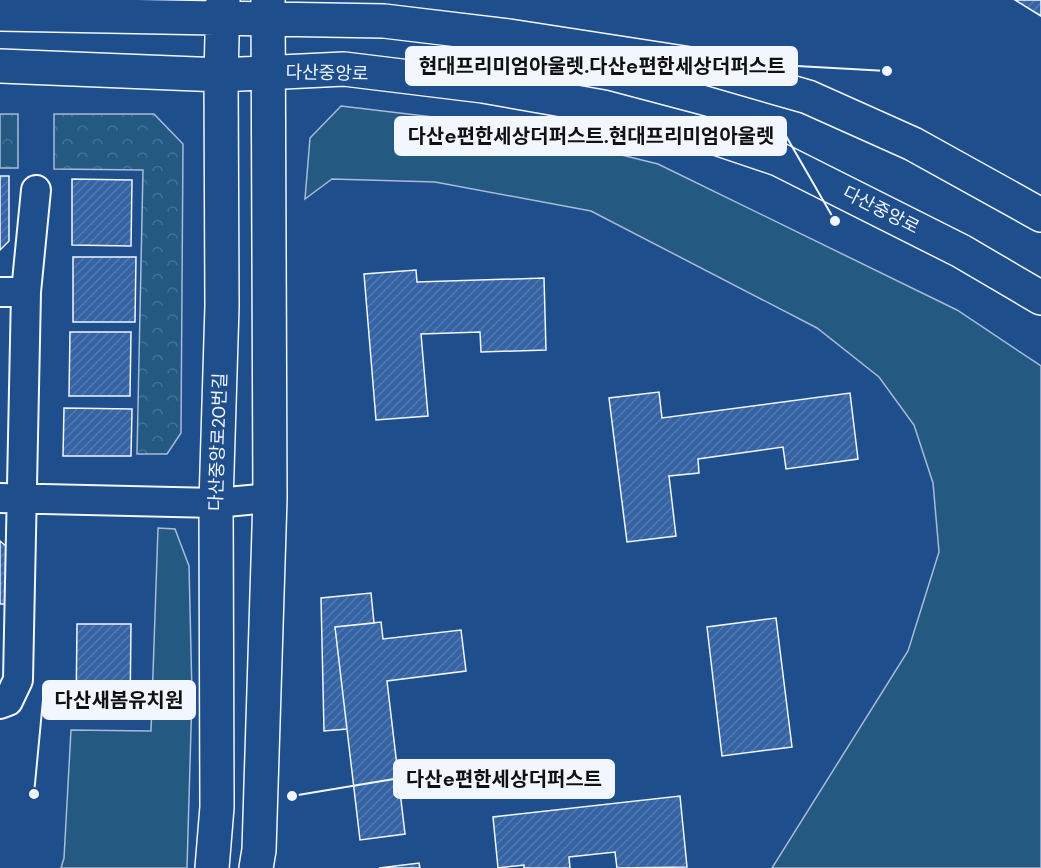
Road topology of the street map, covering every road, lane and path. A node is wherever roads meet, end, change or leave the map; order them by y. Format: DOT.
graph roads {
  1 [pos="223,8"];
  2 [pos="268,9"];
  3 [pos="0,14"];
  4 [pos="0,66"];
  5 [pos="269,73"];
  6 [pos="221,75"];
  7 [pos="36,190"];
  8 [pos="1041,215"];
  9 [pos="13,292"];
  10 [pos="1041,298"];
  11 [pos="11,498"];
  12 [pos="270,498"];
  13 [pos="216,503"];
  14 [pos="0,704"];
  15 [pos="212,868"];
  16 [pos="256,868"];
  1 -- 2 [label="street"];
  1 -- 3 [label="street"];
  1 -- 6 [label="street, 다산중앙로20번길"];
  2 -- 5 [label="street"];
  2 -- 8 [label="street"];
  4 -- 6 [label="street, 다산중앙로"];
  5 -- 6 [label="street, 다산중앙로"];
  5 -- 10 [label="street, 다산중앙로"];
  5 -- 12 [label="street"];
  6 -- 13 [label="street, 다산중앙로20번길"];
  7 -- 9 [label="street"];
  9 -- 11 [label="street"];
  11 -- 13 [label="street"];
  11 -- 14 [label="street"];
  12 -- 13 [label="street"];
  12 -- 16 [label="street"];
  13 -- 15 [label="street, 다산중앙로20번길"];
}
